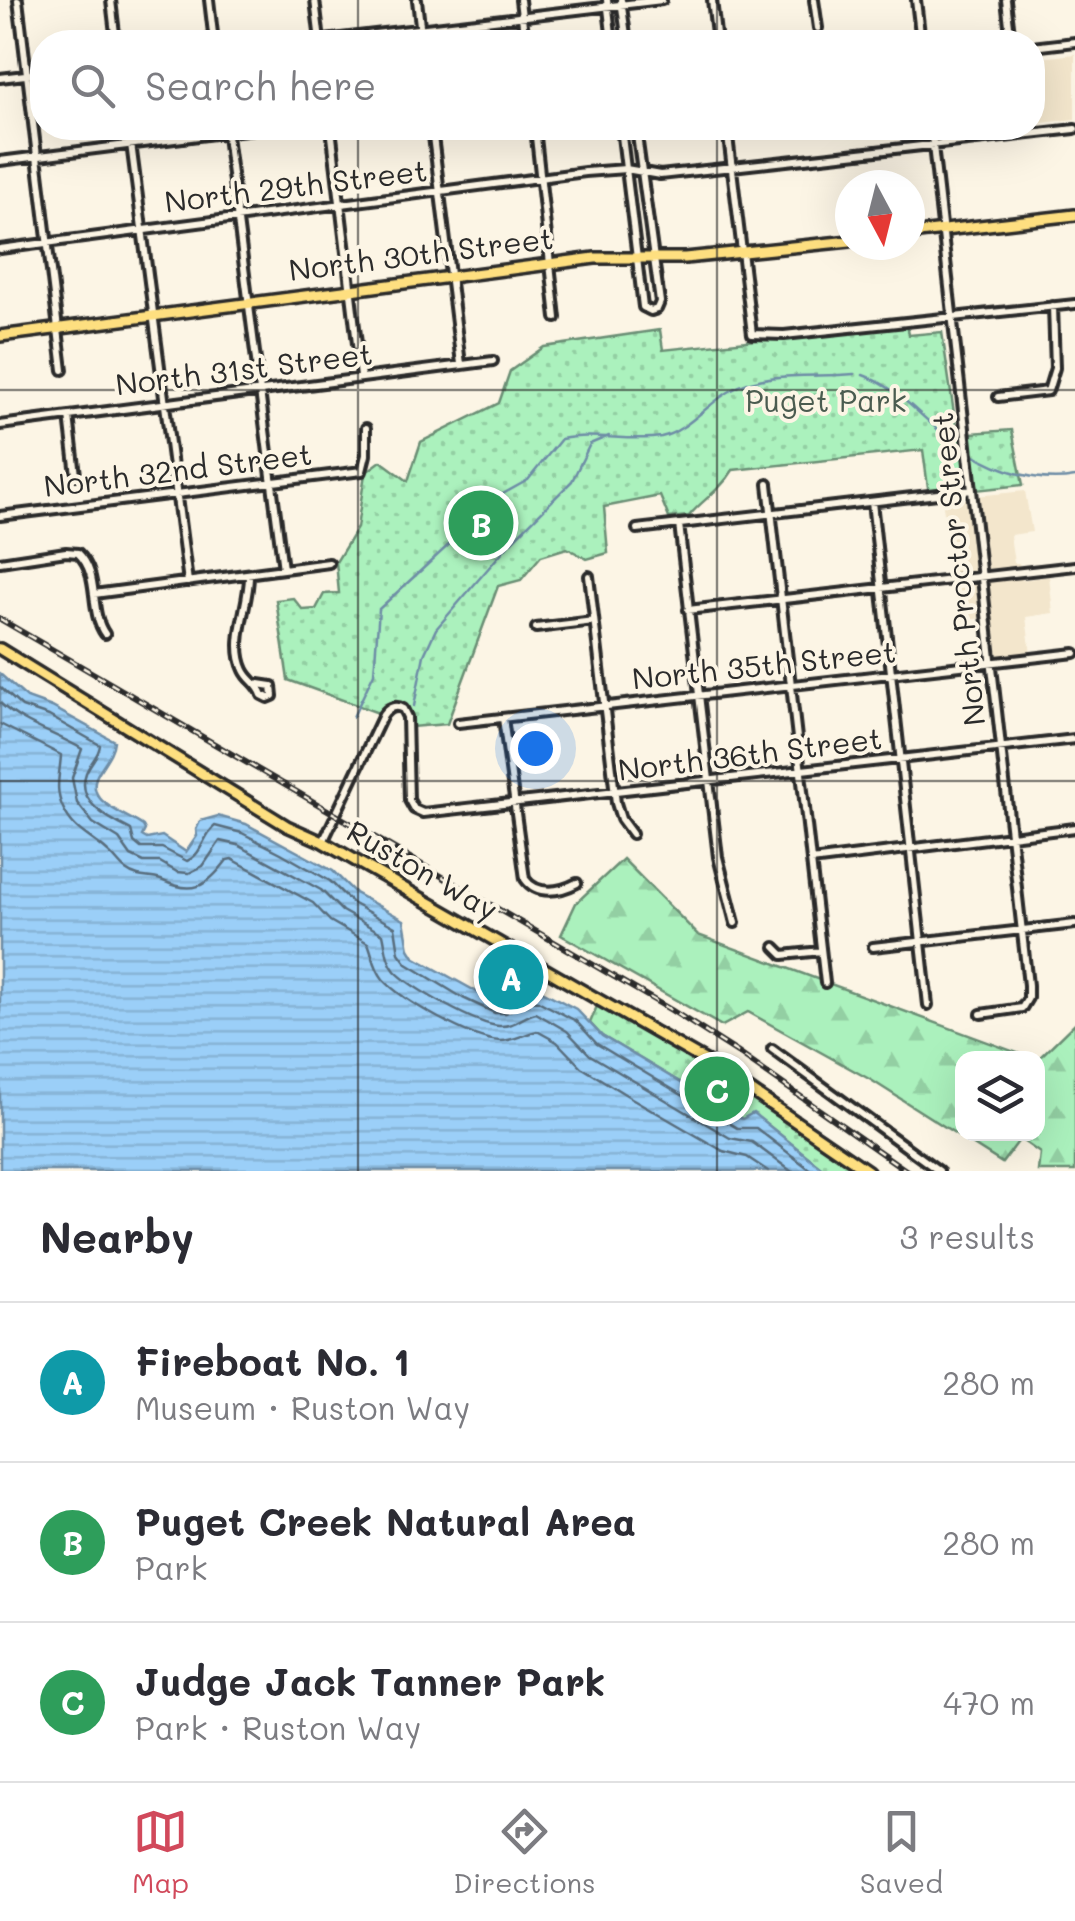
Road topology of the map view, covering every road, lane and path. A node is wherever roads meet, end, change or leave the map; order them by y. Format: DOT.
graph roads {
  1 [pos="18,0"];
  2 [pos="111,0"];
  3 [pos="208,0"];
  4 [pos="315,0"];
  5 [pos="417,0"];
  6 [pos="520,0"];
  7 [pos="662,0"];
  8 [pos="712,0"];
  9 [pos="814,0"];
  10 [pos="916,0"];
  11 [pos="1006,0"];
  12 [pos="621,2"];
  13 [pos="607,4"];
  14 [pos="522,18"];
  15 [pos="818,28"];
  16 [pos="115,30"];
  17 [pos="212,30"];
  18 [pos="319,30"];
  19 [pos="421,30"];
  20 [pos="523,30"];
  21 [pos="610,30"];
  22 [pos="625,30"];
  23 [pos="716,30"];
  24 [pos="920,30"];
  25 [pos="1010,30"];
  26 [pos="1075,42"];
  27 [pos="1045,45"];
  28 [pos="27,75"];
  29 [pos="30,75"];
  30 [pos="0,78"];
  31 [pos="30,100"];
  32 [pos="1075,129"];
  33 [pos="1045,132"];
  34 [pos="35,140"];
  35 [pos="130,140"];
  36 [pos="158,140"];
  37 [pos="227,140"];
  38 [pos="332,140"];
  39 [pos="434,140"];
  40 [pos="536,140"];
  41 [pos="622,140"];
  42 [pos="637,140"];
  43 [pos="728,140"];
  44 [pos="933,140"];
  45 [pos="978,140"];
  46 [pos="131,144"];
  47 [pos="934,145"];
  48 [pos="37,157"];
  49 [pos="0,162"];
  50 [pos="731,168"];
  51 [pos="626,169"];
  52 [pos="641,170"];
  53 [pos="539,178"];
  54 [pos="440,191"];
  55 [pos="340,204"];
  56 [pos="1075,215"];
  57 [pos="238,217"];
  58 [pos="141,230"];
  59 [pos="943,230"];
  60 [pos="925,232"];
  61 [pos="48,242"];
  62 [pos="835,243"];
  63 [pos="0,249"];
  64 [pos="741,253"];
  65 [pos="636,257"];
  66 [pos="654,258"];
  67 [pos="550,264"];
  68 [pos="450,276"];
  69 [pos="350,289"];
  70 [pos="248,302"];
  71 [pos="1075,304"];
  72 [pos="1053,306"];
  73 [pos="152,315"];
  74 [pos="952,317"];
  75 [pos="556,318"];
  76 [pos="58,328"];
  77 [pos="0,336"];
  78 [pos="493,361"];
  79 [pos="461,364"];
  80 [pos="63,370"];
  81 [pos="361,377"];
  82 [pos="260,391"];
  83 [pos="998,397"];
  84 [pos="164,403"];
  85 [pos="69,416"];
  86 [pos="0,425"];
  87 [pos="366,428"];
  88 [pos="76,475"];
  89 [pos="272,481"];
  90 [pos="768,484"];
  91 [pos="972,487"];
  92 [pos="176,494"];
  93 [pos="872,502"];
  94 [pos="772,514"];
  95 [pos="0,516"];
  96 [pos="679,524"];
  97 [pos="637,529"];
  98 [pos="0,562"];
  99 [pos="329,563"];
  100 [pos="1075,566"];
  101 [pos="283,569"];
  102 [pos="249,574"];
  103 [pos="589,576"];
  104 [pos="982,576"];
  105 [pos="188,582"];
  106 [pos="882,588"];
  107 [pos="94,594"];
  108 [pos="781,599"];
  109 [pos="688,610"];
  110 [pos="594,622"];
  111 [pos="536,628"];
  112 [pos="105,634"];
  113 [pos="0,649"];
  114 [pos="1075,653"];
  115 [pos="992,662"];
  116 [pos="891,674"];
  117 [pos="259,684"];
  118 [pos="791,685"];
  119 [pos="697,696"];
  120 [pos="603,707"];
  121 [pos="504,718"];
  122 [pos="458,723"];
  123 [pos="1075,739"];
  124 [pos="1001,747"];
  125 [pos="901,760"];
  126 [pos="800,770"];
  127 [pos="709,781"];
  128 [pos="614,793"];
  129 [pos="514,804"];
  130 [pos="1075,828"];
  131 [pos="632,834"];
  132 [pos="1011,838"];
  133 [pos="322,842"];
  134 [pos="911,850"];
  135 [pos="811,861"];
  136 [pos="577,883"];
  137 [pos="735,923"];
  138 [pos="1075,924"];
  139 [pos="1022,930"];
  140 [pos="921,941"];
  141 [pos="775,947"];
  142 [pos="873,947"];
  143 [pos="821,951"];
  144 [pos="825,982"];
  145 [pos="928,1005"];
  146 [pos="980,1014"];
  147 [pos="772,1049"];
  148 [pos="868,1171"];
  149 [pos="938,1171"];
  1 -- 28 [label="street"];
  2 -- 16 [label="street"];
  3 -- 17 [label="street"];
  4 -- 18 [label="street"];
  5 -- 19 [label="street"];
  6 -- 14 [label="street"];
  7 -- 12 [label="street"];
  8 -- 23 [label="street"];
  9 -- 15 [label="street"];
  10 -- 24 [label="street"];
  11 -- 25 [label="street"];
  12 -- 13 [label="street"];
  12 -- 22 [label="street"];
  13 -- 14 [label="street"];
  13 -- 21 [label="street"];
  14 -- 19 [label="street"];
  14 -- 20 [label="street"];
  26 -- 27 [label="street"];
  28 -- 29 [label="street"];
  28 -- 30 [label="street"];
  28 -- 31 [label="street"];
  32 -- 33 [label="street, North 29th Street"];
  34 -- 48 [label="street"];
  35 -- 46 [label="street"];
  36 -- 46 [label="street"];
  37 -- 57 [label="street"];
  38 -- 55 [label="street"];
  39 -- 54 [label="street"];
  40 -- 53 [label="street"];
  41 -- 51 [label="street"];
  42 -- 52 [label="street"];
  43 -- 50 [label="street"];
  44 -- 47 [label="street, North Proctor Street"];
  45 -- 47 [label="street, North 29th Street"];
  46 -- 48 [label="street"];
  46 -- 58 [label="street"];
  47 -- 50 [label="street, North 29th Street"];
  47 -- 59 [label="street, North Proctor Street"];
  48 -- 49 [label="street"];
  48 -- 61 [label="street"];
  50 -- 52 [label="street, North 29th Street"];
  50 -- 64 [label="street"];
  51 -- 52 [label="street, North 29th Street"];
  51 -- 53 [label="street, North 29th Street"];
  51 -- 65 [label="street"];
  52 -- 66 [label="street"];
  53 -- 54 [label="street, North 29th Street"];
  53 -- 67 [label="street"];
  54 -- 55 [label="street, North 29th Street"];
  54 -- 68 [label="street"];
  55 -- 57 [label="street, North 29th Street"];
  55 -- 69 [label="street"];
  56 -- 59 [label="main road"];
  57 -- 58 [label="street, North 29th Street"];
  57 -- 70 [label="street"];
  58 -- 61 [label="street, North 29th Street"];
  58 -- 73 [label="street"];
  59 -- 60 [label="main road"];
  59 -- 74 [label="street, North Proctor Street"];
  61 -- 63 [label="street, North 29th Street"];
  61 -- 76 [label="street"];
  62 -- 64 [label="main road, North 30th Street"];
  64 -- 66 [label="main road, North 30th Street"];
  64 -- 74 [label="street"];
  65 -- 66 [label="main road, North 30th Street"];
  65 -- 66 [label="street"];
  65 -- 67 [label="main road, North 30th Street"];
  67 -- 68 [label="main road, North 30th Street"];
  67 -- 75 [label="street"];
  68 -- 69 [label="main road, North 30th Street"];
  68 -- 79 [label="street"];
  69 -- 70 [label="main road, North 30th Street"];
  69 -- 81 [label="street"];
  70 -- 73 [label="main road, North 30th Street"];
  70 -- 82 [label="street"];
  71 -- 72 [label="street"];
  72 -- 74 [label="street"];
  72 -- 83 [label="street"];
  73 -- 76 [label="main road, North 30th Street"];
  73 -- 84 [label="street"];
  74 -- 91 [label="street, North Proctor Street"];
  76 -- 77 [label="main road, North 30th Street"];
  76 -- 80 [label="street"];
  78 -- 79 [label="street, North 31st Street"];
  79 -- 81 [label="street, North 31st Street"];
  81 -- 82 [label="street, North 31st Street"];
  82 -- 84 [label="street, North 31st Street"];
  82 -- 89 [label="street"];
  84 -- 85 [label="street, North 31st Street"];
  84 -- 92 [label="street"];
  85 -- 86 [label="street, North 31st Street"];
  85 -- 88 [label="street"];
  87 -- 89 [label="street, North 32nd Street"];
  89 -- 92 [label="street, North 32nd Street"];
  89 -- 101 [label="street"];
  90 -- 94 [label="street"];
  91 -- 93 [label="street"];
  91 -- 104 [label="street, North Proctor Street"];
  92 -- 95 [label="street, North 32nd Street"];
  92 -- 105 [label="street"];
  93 -- 94 [label="street"];
  93 -- 106 [label="street"];
  94 -- 96 [label="street"];
  94 -- 108 [label="street"];
  96 -- 97 [label="street"];
  96 -- 109 [label="street"];
  98 -- 107 [label="street"];
  99 -- 101 [label="street"];
  100 -- 104 [label="street"];
  101 -- 102 [label="street"];
  102 -- 105 [label="street"];
  102 -- 117 [label="street"];
  103 -- 110 [label="street"];
  104 -- 106 [label="street"];
  104 -- 115 [label="street, North Proctor Street"];
  105 -- 107 [label="street"];
  106 -- 108 [label="street"];
  106 -- 116 [label="street"];
  107 -- 112 [label="street"];
  108 -- 109 [label="street"];
  108 -- 118 [label="street"];
  109 -- 119 [label="street"];
  110 -- 111 [label="street"];
  110 -- 120 [label="street"];
  113 -- 133 [label="main road, Ruston Way"];
  114 -- 115 [label="street, North 35th Street"];
  115 -- 116 [label="street, North 35th Street"];
  115 -- 124 [label="street, North Proctor Street"];
  116 -- 118 [label="street, North 35th Street"];
  116 -- 125 [label="street"];
  118 -- 119 [label="street, North 35th Street"];
  118 -- 126 [label="street"];
  119 -- 120 [label="street, North 35th Street"];
  119 -- 127 [label="street"];
  120 -- 121 [label="street, North 35th Street"];
  120 -- 128 [label="street"];
  121 -- 122 [label="street, North 35th Street"];
  121 -- 129 [label="street"];
  123 -- 124 [label="street, North 36th Street"];
  124 -- 125 [label="street, North 36th Street"];
  124 -- 132 [label="street, North Proctor Street"];
  125 -- 126 [label="street, North 36th Street"];
  125 -- 134 [label="street"];
  126 -- 127 [label="street, North 36th Street"];
  126 -- 135 [label="street"];
  127 -- 128 [label="street, North 36th Street"];
  127 -- 137 [label="street"];
  128 -- 129 [label="street, North 36th Street"];
  128 -- 131 [label="street"];
  129 -- 133 [label="street, North 36th Street"];
  129 -- 136 [label="street"];
  130 -- 132 [label="street"];
  132 -- 134 [label="street"];
  132 -- 139 [label="street, North Proctor Street"];
  133 -- 148 [label="main road, Ruston Way"];
  134 -- 135 [label="street"];
  134 -- 140 [label="street"];
  135 -- 143 [label="street"];
  138 -- 139 [label="street"];
  139 -- 140 [label="street"];
  139 -- 146 [label="street, North Proctor Street"];
  140 -- 142 [label="street"];
  140 -- 145 [label="street"];
  141 -- 143 [label="street"];
  143 -- 144 [label="street"];
  147 -- 149 [label="street"];
}
